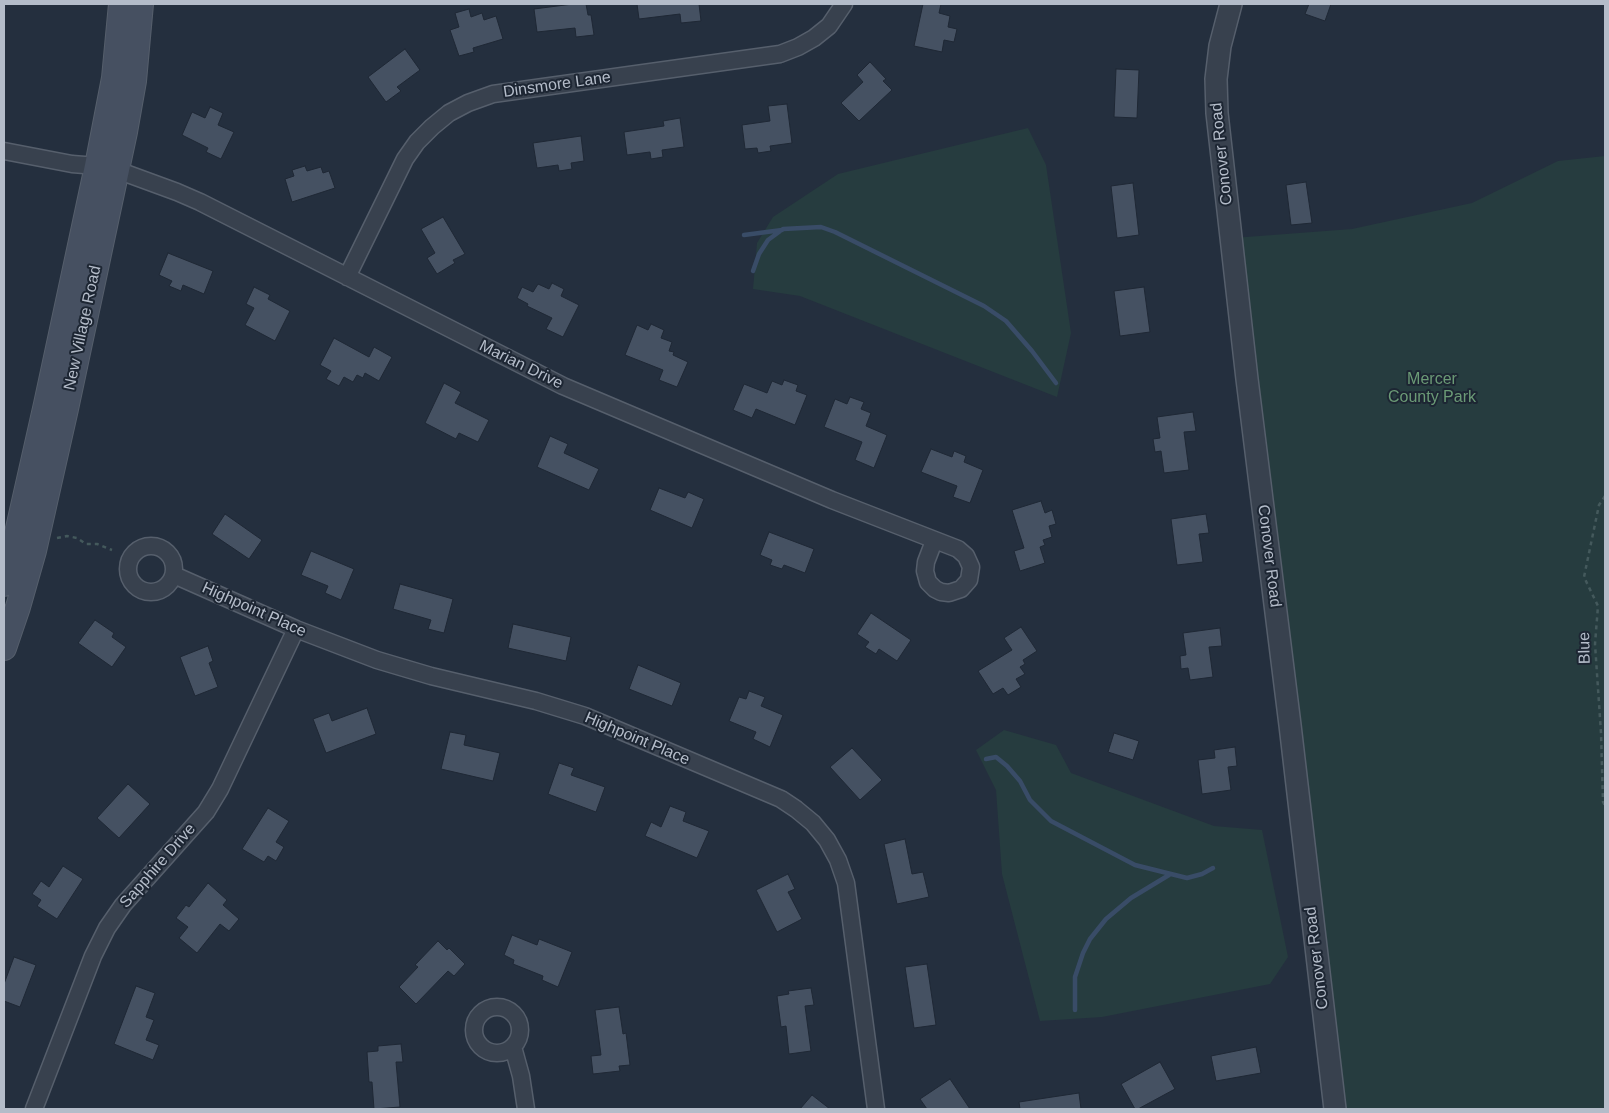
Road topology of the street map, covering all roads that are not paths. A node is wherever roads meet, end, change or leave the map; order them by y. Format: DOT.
graph roads {
  1 [pos="121,4"];
  2 [pos="141,4"];
  3 [pos="844,4"];
  4 [pos="1231,4"];
  5 [pos="4,151"];
  6 [pos="107,168"];
  7 [pos="347,277"];
  8 [pos="934,541"];
  9 [pos="174,575"];
  10 [pos="4,584"];
  11 [pos="296,629"];
  12 [pos="4,648"];
  13 [pos="513,1047"];
  14 [pos="34,1109"];
  15 [pos="526,1109"];
  16 [pos="876,1109"];
  17 [pos="1335,1109"];
  1 -- 6 [label="main road, New Village Road"];
  2 -- 6 [label="main road, New Village Road"];
  3 -- 7 [label="street, Dinsmore Lane"];
  4 -- 17 [label="street, Conover Road"];
  5 -- 6 [label="street, Marian Drive"];
  6 -- 7 [label="street, Marian Drive"];
  6 -- 10 [label="main road, New Village Road"];
  6 -- 12 [label="main road, New Village Road"];
  7 -- 8 [label="street, Marian Drive"];
  9 -- 11 [label="street, Highpoint Place"];
  11 -- 14 [label="street, Sapphire Drive"];
  11 -- 16 [label="street, Highpoint Place"];
  13 -- 15 [label="street"];
}
